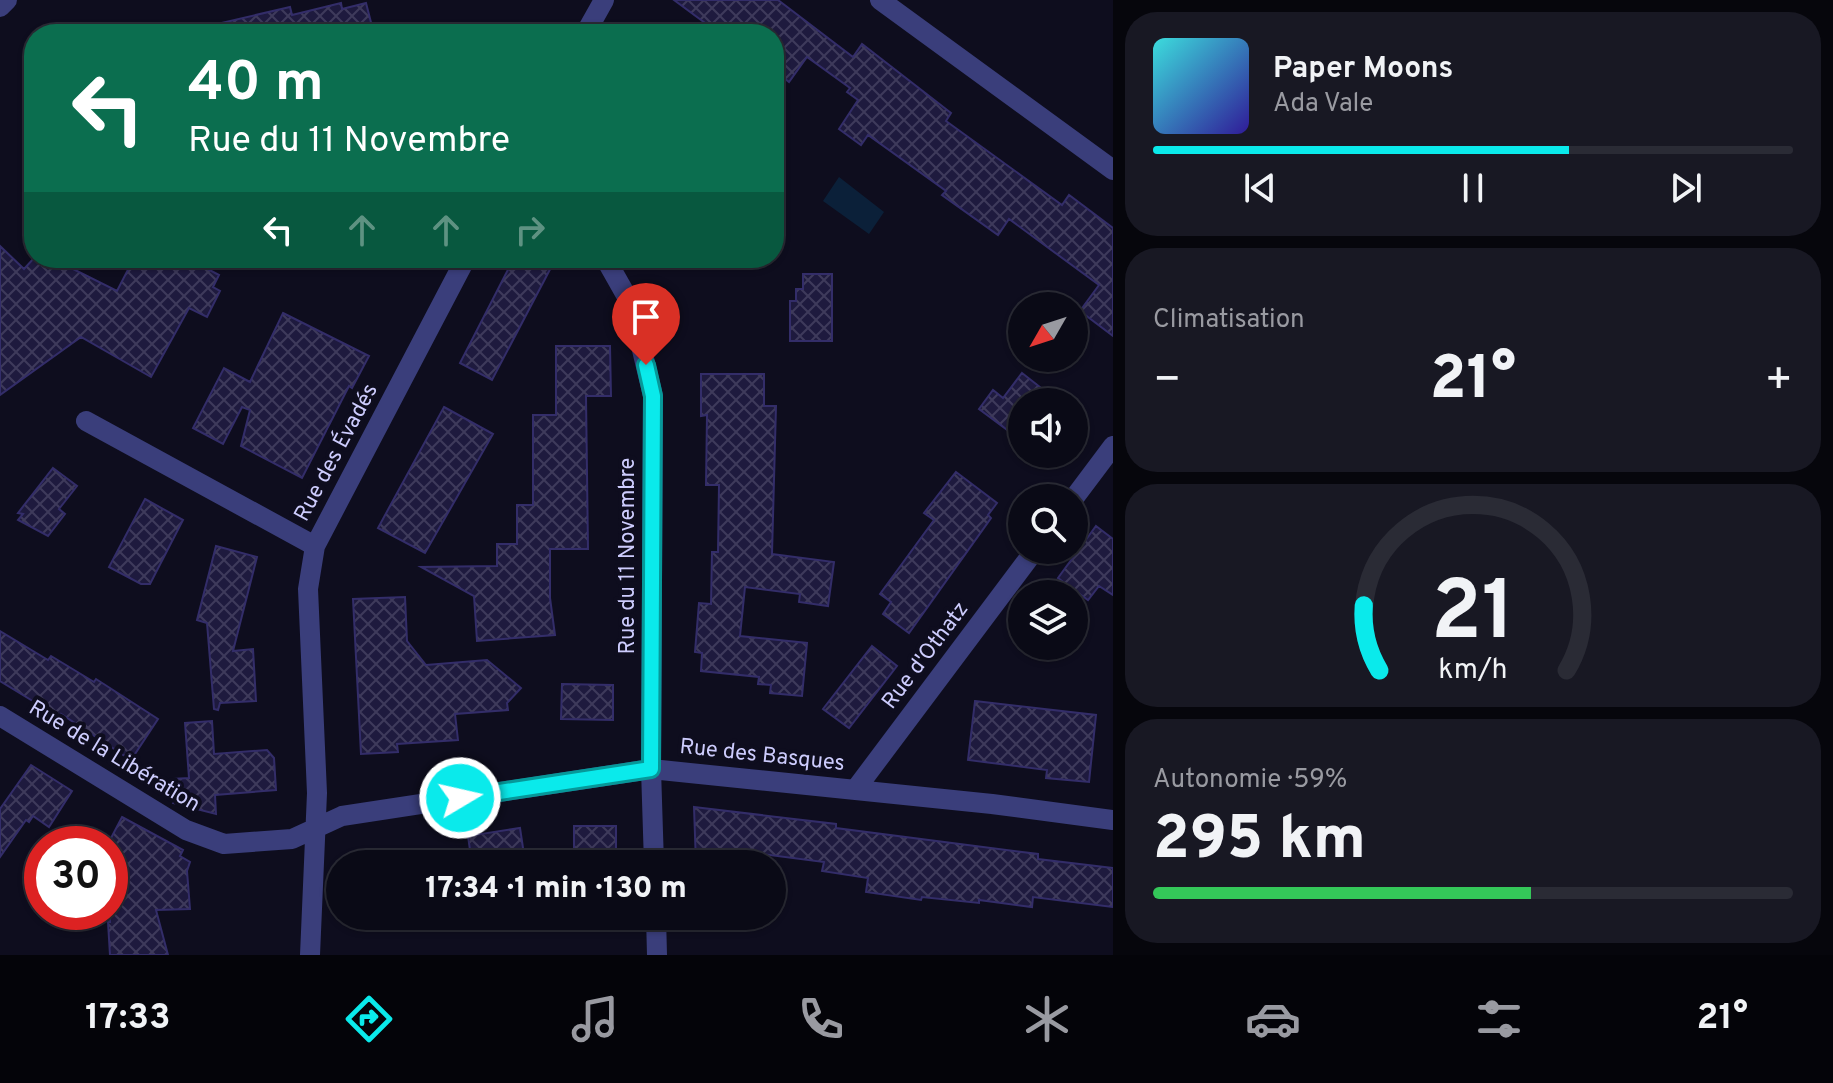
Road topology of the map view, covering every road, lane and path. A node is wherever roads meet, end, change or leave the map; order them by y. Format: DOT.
graph roads {
  1 [pos="604,0"];
  2 [pos="880,0"];
  3 [pos="591,24"];
  4 [pos="1113,170"];
  5 [pos="461,268"];
  6 [pos="611,268"];
  7 [pos="86,421"];
  8 [pos="1113,446"];
  9 [pos="1084,484"];
  10 [pos="315,546"];
  11 [pos="1024,564"];
  12 [pos="0,716"];
  13 [pos="651,769"];
  14 [pos="855,790"];
  15 [pos="1113,820"];
  16 [pos="314,829"];
  17 [pos="654,850"];
  18 [pos="656,930"];
  19 [pos="310,955"];
  20 [pos="657,955"];
  1 -- 3 [label="street"];
  2 -- 4 [label="street"];
  5 -- 10 [label="street, Rue des Évadés"];
  6 -- 13 [label="street, Rue du 11 Novembre"];
  7 -- 10 [label="street"];
  8 -- 9 [label="street"];
  10 -- 16 [label="street, Rue des Évadés"];
  11 -- 14 [label="street, Rue d'Othatz"];
  12 -- 16 [label="street, Rue de la Libération"];
  13 -- 14 [label="street, Rue des Basques"];
  13 -- 16 [label="street, Rue des Basques"];
  13 -- 17 [label="street, Rue du 11 Novembre"];
  14 -- 15 [label="street, Rue des Basques"];
  16 -- 19 [label="street"];
  18 -- 20 [label="street"];
}
